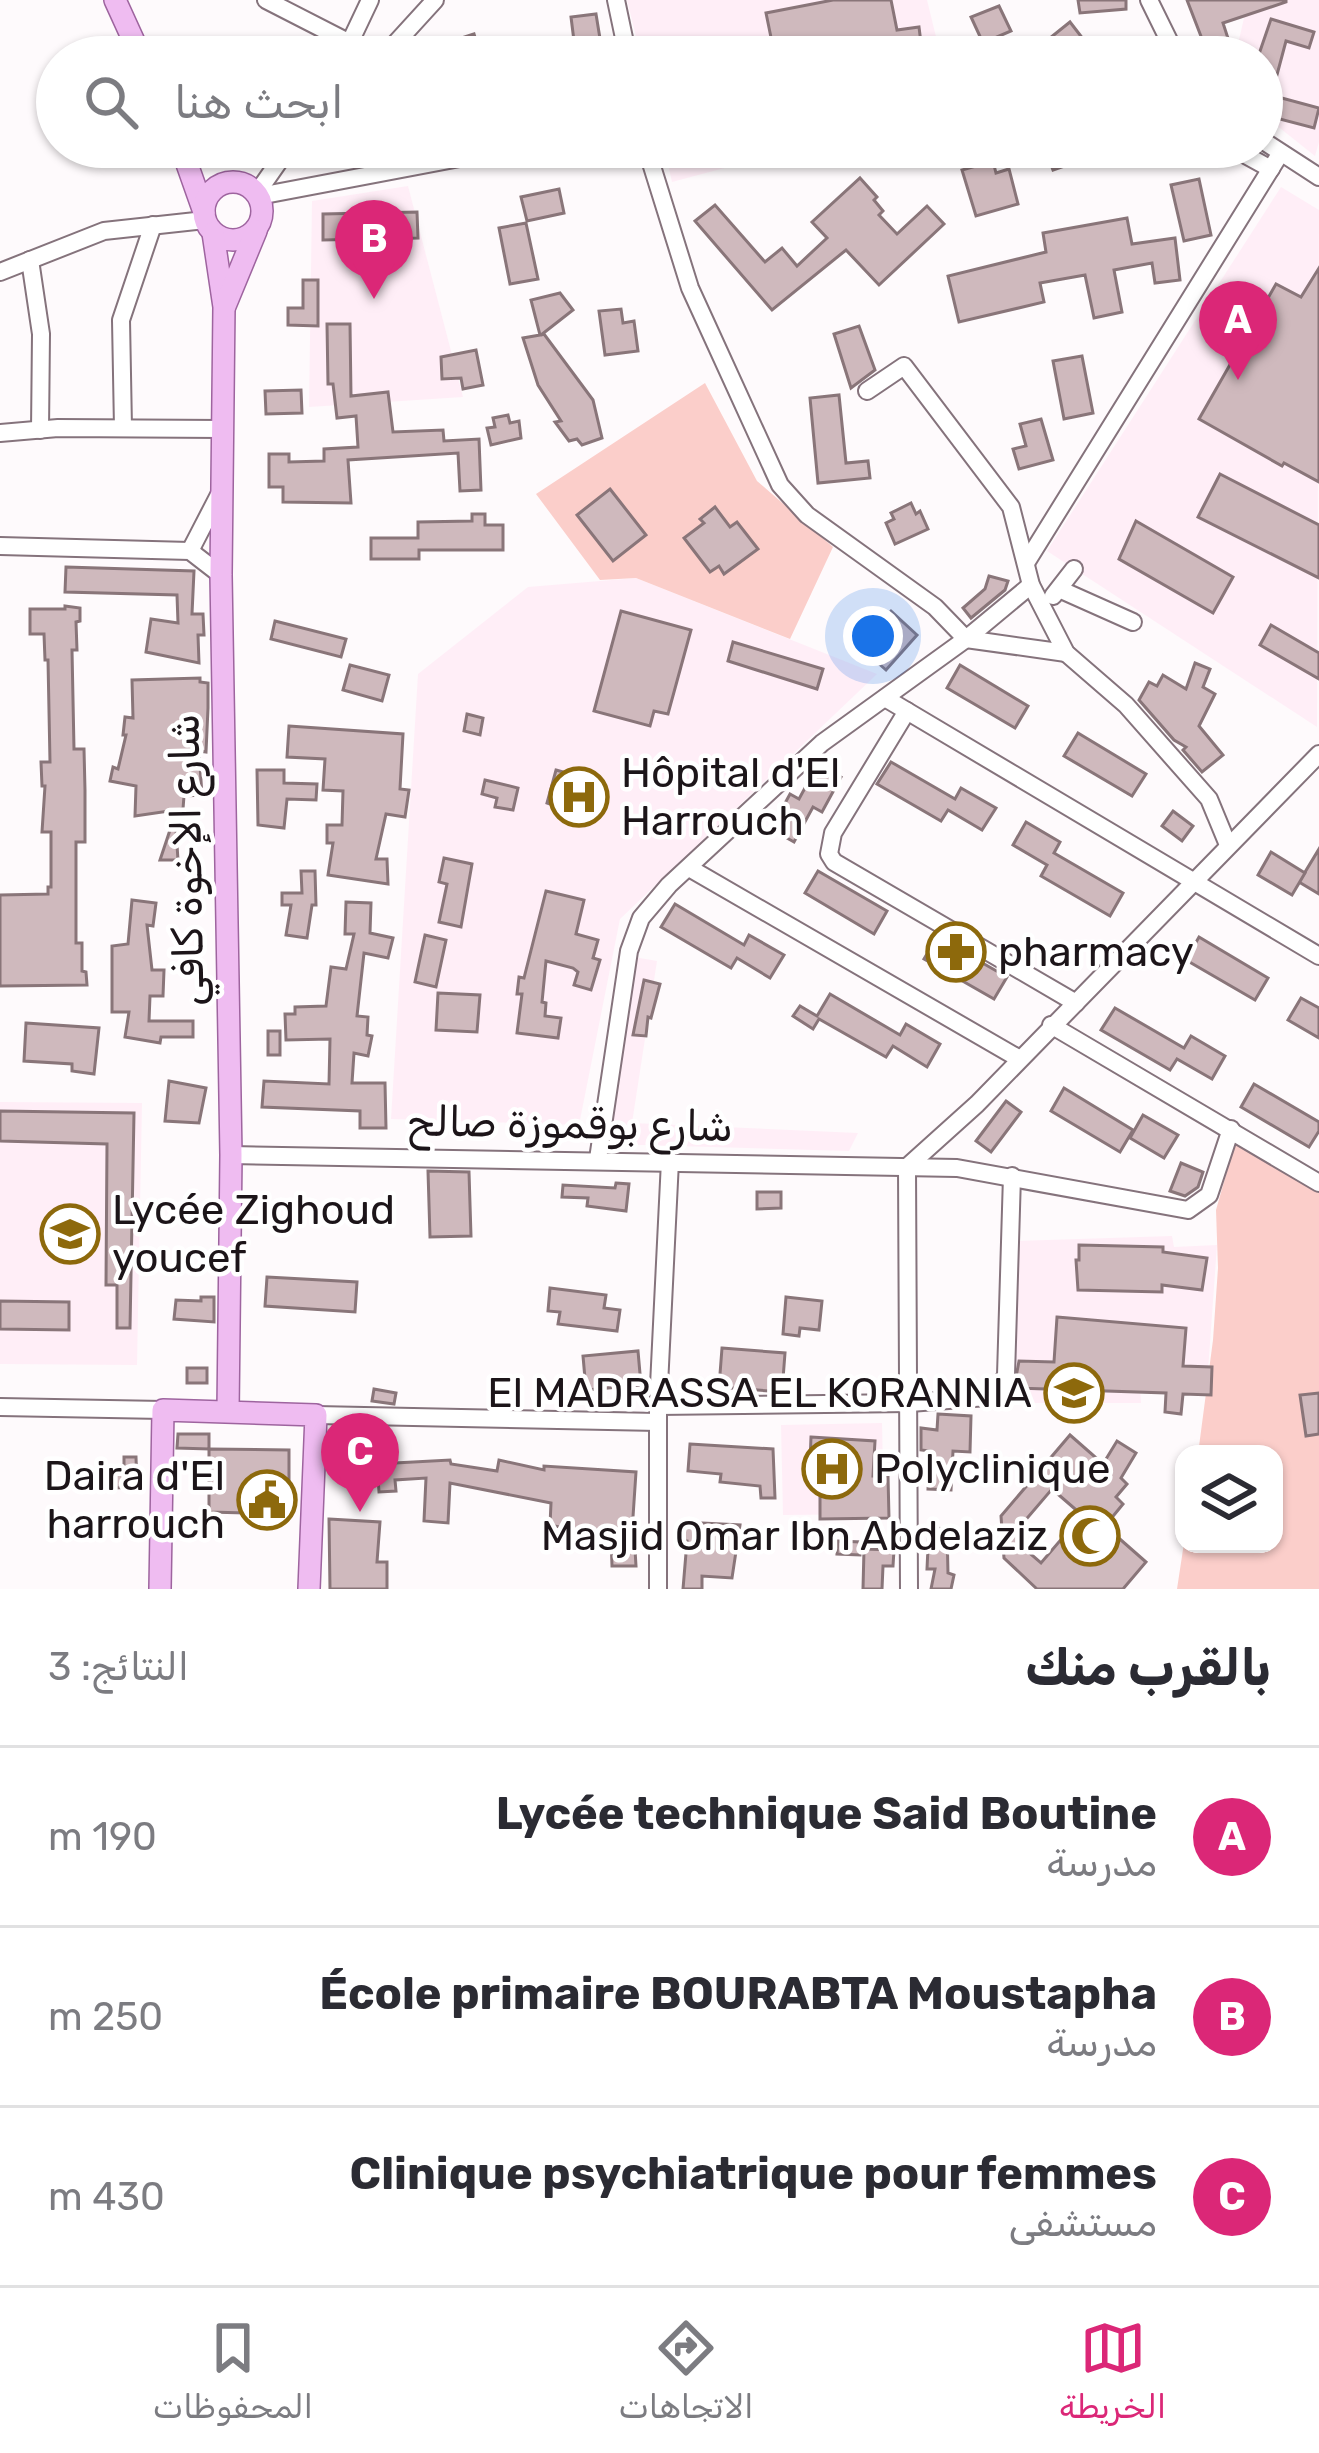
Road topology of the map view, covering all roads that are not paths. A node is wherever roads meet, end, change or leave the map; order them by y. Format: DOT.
graph roads {
  1 [pos="115,0"];
  2 [pos="266,0"];
  3 [pos="370,0"];
  4 [pos="434,0"];
  5 [pos="616,0"];
  6 [pos="1149,0"];
  7 [pos="131,36"];
  8 [pos="324,36"];
  9 [pos="353,36"];
  10 [pos="402,36"];
  11 [pos="624,36"];
  12 [pos="1167,36"];
  13 [pos="1283,165"];
  14 [pos="189,168"];
  15 [pos="205,168"];
  16 [pos="276,168"];
  17 [pos="405,168"];
  18 [pos="653,168"];
  19 [pos="1271,168"];
  20 [pos="1319,177"];
  21 [pos="232,182"];
  22 [pos="258,195"];
  23 [pos="207,222"];
  24 [pos="153,225"];
  25 [pos="256,231"];
  26 [pos="30,260"];
  27 [pos="0,272"];
  28 [pos="224,307"];
  29 [pos="867,392"];
  30 [pos="123,428"];
  31 [pos="223,429"];
  32 [pos="40,430"];
  33 [pos="0,433"];
  34 [pos="222,495"];
  35 [pos="0,546"];
  36 [pos="190,551"];
  37 [pos="1026,563"];
  38 [pos="1074,569"];
  39 [pos="221,570"];
  40 [pos="1030,585"];
  41 [pos="1059,589"];
  42 [pos="1044,606"];
  43 [pos="1133,622"];
  44 [pos="966,640"];
  45 [pos="1066,653"];
  46 [pos="885,698"];
  47 [pos="907,711"];
  48 [pos="1317,761"];
  49 [pos="1228,844"];
  50 [pos="692,868"];
  51 [pos="1197,882"];
  52 [pos="1319,956"];
  53 [pos="1076,1003"];
  54 [pos="1051,1025"];
  55 [pos="1018,1058"];
  56 [pos="1231,1130"];
  57 [pos="231,1155"];
  58 [pos="598,1159"];
  59 [pos="670,1161"];
  60 [pos="907,1167"];
  61 [pos="1012,1176"];
  62 [pos="1319,1183"];
  63 [pos="910,1403"];
  64 [pos="0,1407"];
  65 [pos="163,1411"];
  66 [pos="229,1412"];
  67 [pos="658,1414"];
  68 [pos="316,1415"];
  69 [pos="160,1589"];
  70 [pos="309,1589"];
  71 [pos="658,1589"];
  72 [pos="909,1589"];
  1 -- 7 [label="main road"];
  2 -- 8 [label="street"];
  3 -- 9 [label="street"];
  4 -- 10 [label="street"];
  5 -- 11 [label="street"];
  6 -- 12 [label="street"];
  13 -- 20 [label="street"];
  14 -- 23 [label="main road"];
  15 -- 21 [label="main road"];
  16 -- 22 [label="street"];
  17 -- 22 [label="street"];
  18 -- 44 [label="street"];
  19 -- 37 [label="street"];
  21 -- 22 [label="main road"];
  21 -- 23 [label="main road"];
  22 -- 25 [label="main road"];
  23 -- 24 [label="street"];
  23 -- 25 [label="main road"];
  23 -- 28 [label="main road"];
  24 -- 26 [label="street"];
  24 -- 30 [label="street"];
  25 -- 28 [label="main road"];
  26 -- 27 [label="street"];
  26 -- 32 [label="street"];
  28 -- 31 [label="main road, شارع الإخوة كافي"];
  29 -- 37 [label="street"];
  30 -- 31 [label="street"];
  30 -- 32 [label="street"];
  31 -- 34 [label="main road, شارع الإخوة كافي"];
  32 -- 33 [label="street"];
  34 -- 36 [label="street"];
  34 -- 39 [label="main road, شارع الإخوة كافي"];
  35 -- 36 [label="street"];
  36 -- 39 [label="street"];
  37 -- 40 [label="street"];
  38 -- 41 [label="street"];
  39 -- 57 [label="main road, شارع الإخوة كافي"];
  40 -- 42 [label="street"];
  40 -- 44 [label="street"];
  41 -- 42 [label="street"];
  41 -- 43 [label="street"];
  42 -- 45 [label="street"];
  44 -- 45 [label="street"];
  44 -- 46 [label="street"];
  45 -- 49 [label="street"];
  46 -- 47 [label="street"];
  46 -- 50 [label="street"];
  47 -- 51 [label="street"];
  47 -- 53 [label="street"];
  48 -- 49 [label="street"];
  49 -- 51 [label="street"];
  50 -- 55 [label="street"];
  50 -- 58 [label="street"];
  51 -- 52 [label="street"];
  51 -- 53 [label="street"];
  53 -- 54 [label="street"];
  54 -- 55 [label="street"];
  54 -- 56 [label="street"];
  55 -- 60 [label="street"];
  56 -- 61 [label="street, شارع بوقموزة صالح"];
  56 -- 62 [label="street"];
  57 -- 58 [label="street, شارع بوقموزة صالح"];
  57 -- 66 [label="main road, شارع الإخوة كافي"];
  58 -- 59 [label="street, شارع بوقموزة صالح"];
  59 -- 60 [label="street, شارع بوقموزة صالح"];
  59 -- 67 [label="street"];
  60 -- 61 [label="street, شارع بوقموزة صالح"];
  60 -- 63 [label="street"];
  61 -- 63 [label="street"];
  63 -- 67 [label="street"];
  63 -- 72 [label="street"];
  64 -- 65 [label="street"];
  65 -- 66 [label="main road"];
  65 -- 69 [label="main road"];
  66 -- 68 [label="main road"];
  67 -- 68 [label="street"];
  67 -- 71 [label="street"];
  68 -- 70 [label="main road"];
}
